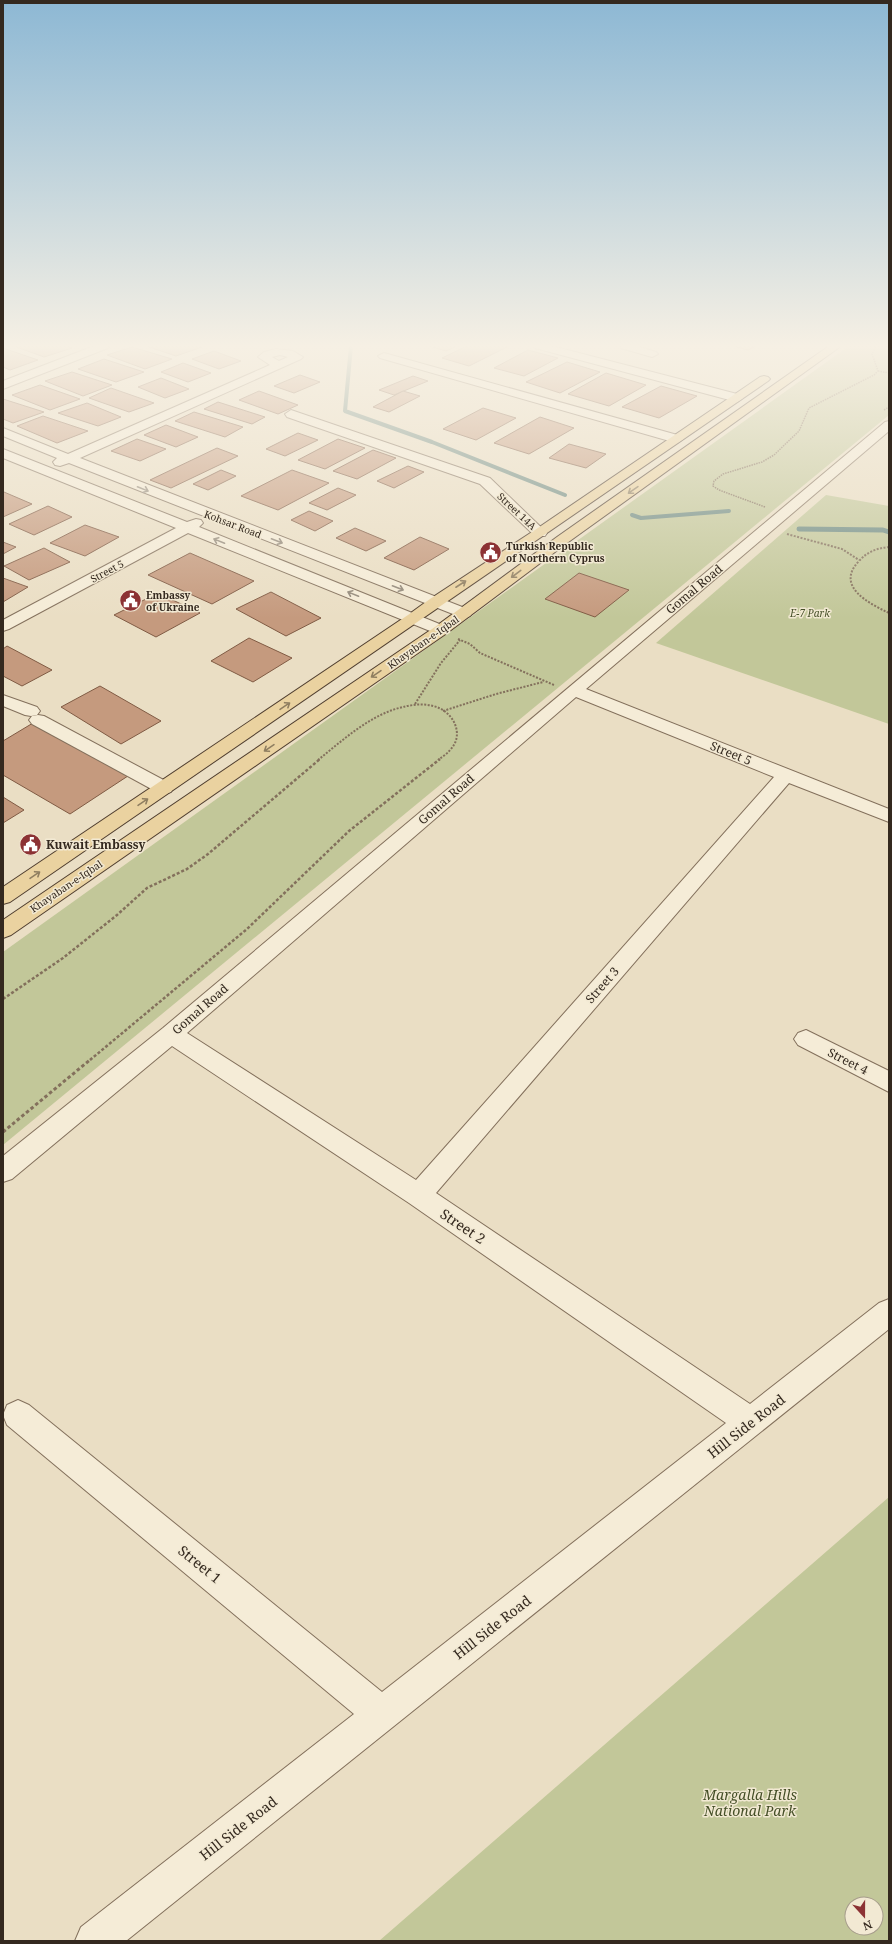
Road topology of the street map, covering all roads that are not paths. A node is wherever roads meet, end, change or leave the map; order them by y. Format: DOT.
graph roads {
  1 [pos="14,437"];
  2 [pos="118,437"];
  3 [pos="357,437"];
  4 [pos="669,437"];
  5 [pos="680,437"];
  6 [pos="708,437"];
  7 [pos="875,437"];
  8 [pos="677,439"];
  9 [pos="3,453"];
  10 [pos="68,459"];
  11 [pos="44,469"];
  12 [pos="210,515"];
  13 [pos="188,528"];
  14 [pos="540,533"];
  15 [pos="435,602"];
  16 [pos="464,613"];
  17 [pos="414,618"];
  18 [pos="3,626"];
  19 [pos="441,630"];
  20 [pos="574,690"];
  21 [pos="3,700"];
  22 [pos="786,774"];
  23 [pos="164,788"];
  24 [pos="889,816"];
  25 [pos="3,897"];
  26 [pos="3,930"];
  27 [pos="171,1034"];
  28 [pos="806,1039"];
  29 [pos="889,1082"];
  30 [pos="3,1171"];
  31 [pos="418,1195"];
  32 [pos="889,1312"];
  33 [pos="18,1415"];
  34 [pos="750,1422"];
  35 [pos="382,1714"];
  36 [pos="95,1941"];
  1 -- 10 [label="street, Kohsar Road"];
  2 -- 10 [label="street"];
  3 -- 14 [label="street, Street 14A"];
  4 -- 8 [label="street"];
  5 -- 8 [label="main road"];
  6 -- 16 [label="main road, Khayaban-e-Iqbal, one-way"];
  7 -- 20 [label="street, Gomal Road"];
  8 -- 14 [label="main road"];
  9 -- 11 [label="street, Kohsar Road"];
  10 -- 11 [label="street"];
  10 -- 12 [label="street, Kohsar Road, one-way"];
  11 -- 13 [label="street, Kohsar Road"];
  12 -- 13 [label="street, Street 5"];
  12 -- 15 [label="street, Kohsar Road, one-way"];
  17 -- 13 [label="street, Kohsar Road, one-way"];
  13 -- 18 [label="street, Street 5"];
  15 -- 14 [label="main road, one-way"];
  15 -- 16 [label="street, Kohsar Road"];
  15 -- 17 [label="main road"];
  16 -- 19 [label="main road, Khayaban-e-Iqbal"];
  17 -- 19 [label="street, Kohsar Road"];
  23 -- 17 [label="main road, one-way"];
  19 -- 26 [label="main road, Khayaban-e-Iqbal, one-way"];
  20 -- 22 [label="street, Street 5"];
  20 -- 27 [label="street, Gomal Road"];
  21 -- 23 [label="street"];
  22 -- 24 [label="street, Street 5"];
  22 -- 31 [label="street, Street 3"];
  25 -- 23 [label="main road, one-way"];
  27 -- 30 [label="street, Gomal Road"];
  27 -- 31 [label="street, Street 2"];
  28 -- 29 [label="street, Street 4"];
  31 -- 34 [label="street, Street 2"];
  32 -- 34 [label="street, Hill Side Road"];
  33 -- 35 [label="street, Street 1"];
  34 -- 35 [label="street, Hill Side Road"];
  35 -- 36 [label="street, Hill Side Road"];
}
